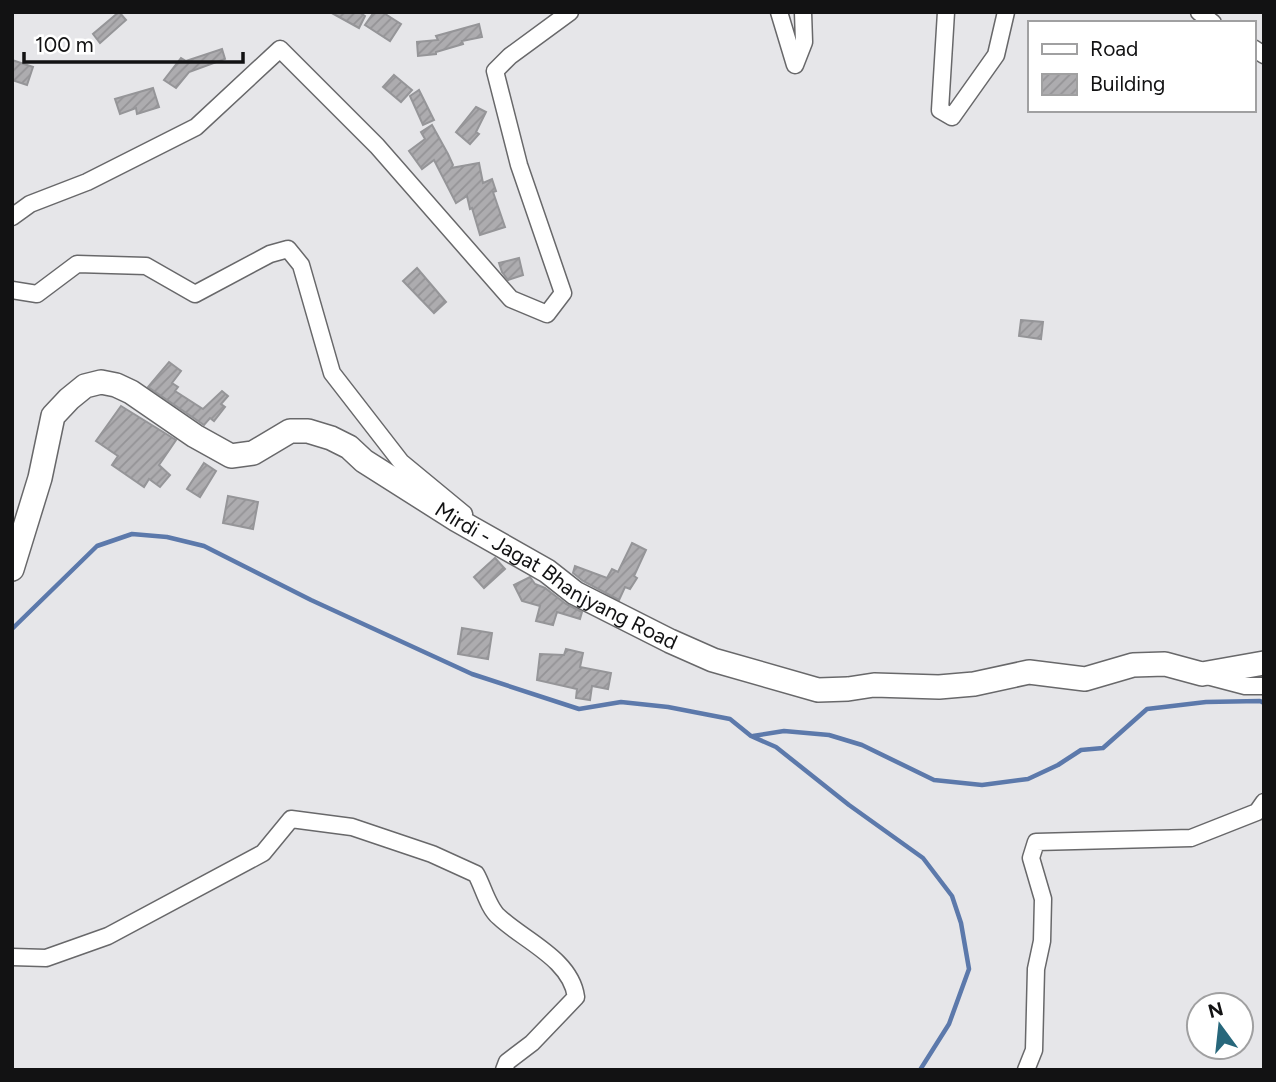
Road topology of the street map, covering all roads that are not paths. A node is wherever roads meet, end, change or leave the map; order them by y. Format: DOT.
graph roads {
  1 [pos="570,12"];
  2 [pos="779,12"];
  3 [pos="803,12"];
  4 [pos="946,12"];
  5 [pos="1006,12"];
  6 [pos="12,217"];
  7 [pos="12,290"];
  8 [pos="37,294"];
  9 [pos="12,299"];
  10 [pos="504,547"];
  11 [pos="12,569"];
  12 [pos="1264,663"];
  13 [pos="1202,674"];
  14 [pos="1264,686"];
  15 [pos="1264,802"];
  16 [pos="12,957"];
  17 [pos="504,1070"];
  18 [pos="1026,1070"];
  1 -- 6 [label="street"];
  2 -- 3 [label="street"];
  4 -- 5 [label="street"];
  7 -- 8 [label="street"];
  8 -- 9 [label="street"];
  8 -- 10 [label="street"];
  10 -- 11 [label="street, Mirdi - Jagat Bhanjyang Road"];
  10 -- 13 [label="street, Mirdi - Jagat Bhanjyang Road"];
  12 -- 13 [label="street, Mirdi - Jagat Bhanjyang Road"];
  13 -- 14 [label="street"];
  15 -- 18 [label="street"];
  16 -- 17 [label="street"];
}
